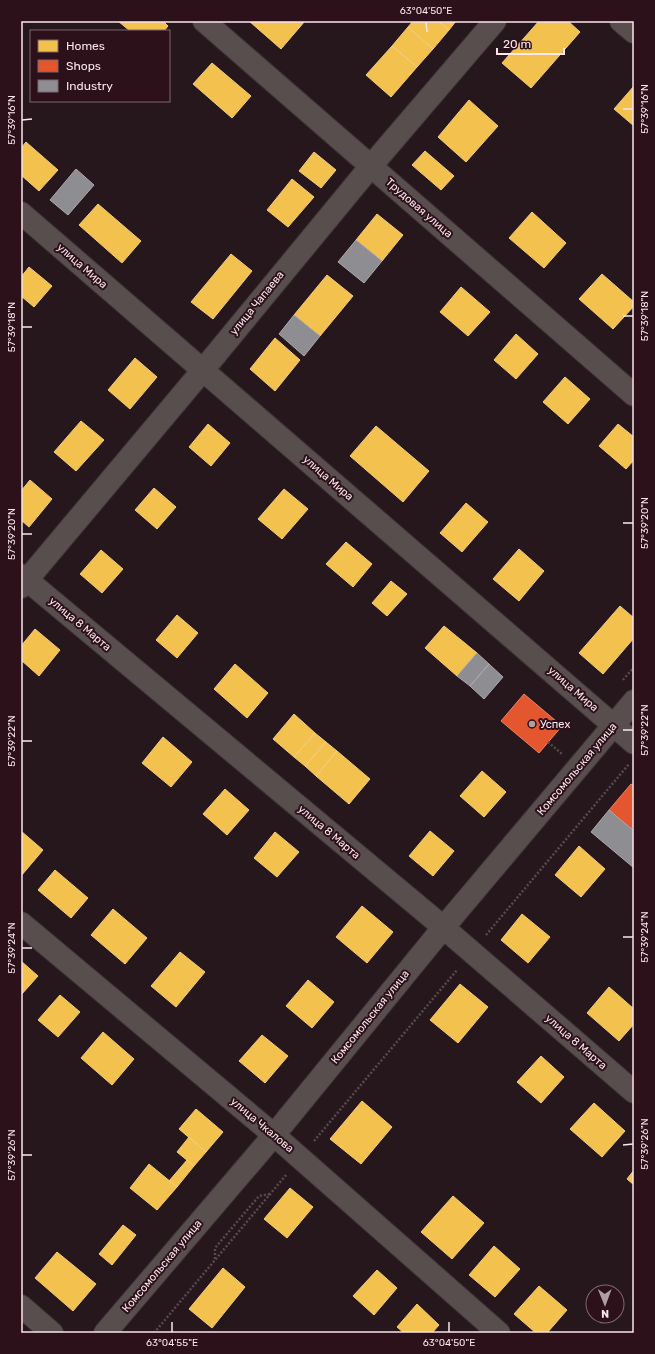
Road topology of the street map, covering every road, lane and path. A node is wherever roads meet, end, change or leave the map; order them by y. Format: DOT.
graph roads {
  1 [pos="204,21"];
  2 [pos="496,21"];
  3 [pos="621,21"];
  4 [pos="634,32"];
  5 [pos="370,166"];
  6 [pos="21,213"];
  7 [pos="203,370"];
  8 [pos="634,395"];
  9 [pos="23,581"];
  10 [pos="634,701"];
  11 [pos="614,725"];
  12 [pos="548,742"];
  13 [pos="634,743"];
  14 [pos="563,754"];
  15 [pos="634,758"];
  16 [pos="21,923"];
  17 [pos="443,928"];
  18 [pos="472,952"];
  19 [pos="634,1092"];
  20 [pos="274,1134"];
  21 [pos="300,1158"];
  22 [pos="271,1194"];
  23 [pos="215,1260"];
  24 [pos="21,1306"];
  25 [pos="52,1333"];
  26 [pos="105,1333"];
  27 [pos="154,1333"];
  28 [pos="499,1333"];
  1 -- 5 [label="street, Трудовая улица"];
  2 -- 5 [label="street, улица Чапаева"];
  3 -- 4 [label="street"];
  5 -- 7 [label="street, улица Чапаева"];
  5 -- 8 [label="street, Трудовая улица"];
  6 -- 7 [label="street, улица Мира"];
  7 -- 9 [label="street, улица Чапаева"];
  7 -- 11 [label="street, улица Мира"];
  9 -- 17 [label="street, улица 8 Марта"];
  10 -- 11 [label="street, Комсомольская улица"];
  11 -- 13 [label="street, улица Мира"];
  11 -- 17 [label="street, Комсомольская улица"];
  12 -- 14 [label="path"];
  15 -- 18 [label="path"];
  16 -- 20 [label="street, улица Чкалова"];
  17 -- 18 [label="street, улица 8 Марта"];
  17 -- 20 [label="street, Комсомольская улица"];
  18 -- 19 [label="street, улица 8 Марта"];
  18 -- 21 [label="path"];
  20 -- 21 [label="street, улица Чкалова"];
  20 -- 26 [label="street, Комсомольская улица"];
  21 -- 22 [label="path"];
  21 -- 28 [label="street, улица Чкалова"];
  22 -- 23 [label="path"];
  22 -- 23 [label="path"];
  23 -- 27 [label="path"];
  24 -- 25 [label="street"];
}
